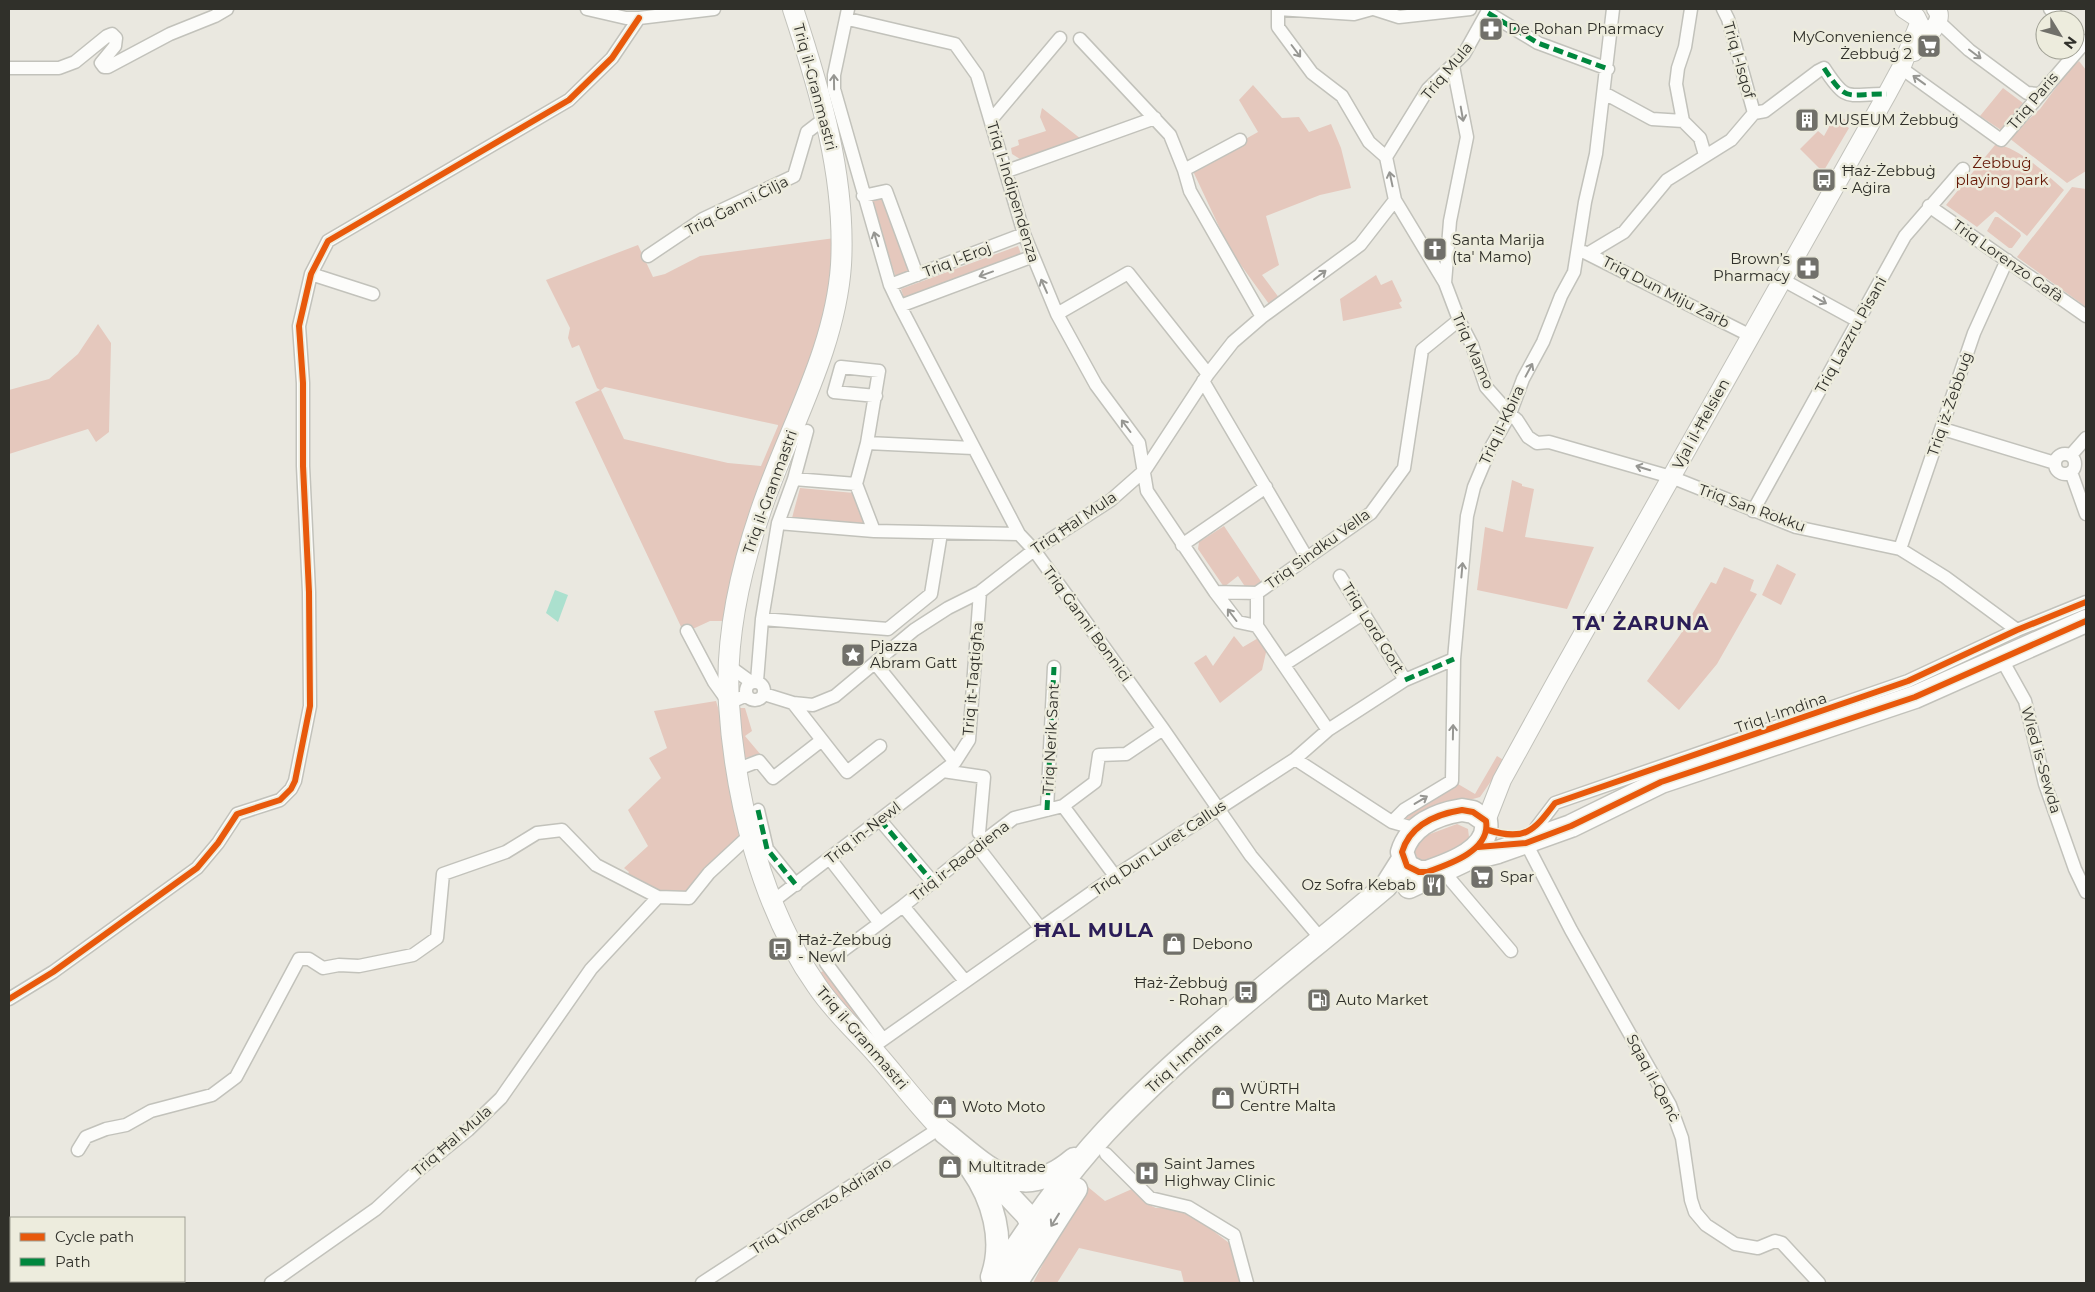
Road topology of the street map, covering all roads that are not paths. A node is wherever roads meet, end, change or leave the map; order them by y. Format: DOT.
graph roads {
  1 [pos="227,9"];
  2 [pos="714,9"];
  3 [pos="790,9"];
  4 [pos="1278,9"];
  5 [pos="1373,9"];
  6 [pos="1470,9"];
  7 [pos="1613,9"];
  8 [pos="1690,9"];
  9 [pos="1723,9"];
  10 [pos="592,10"];
  11 [pos="1489,11"];
  12 [pos="848,14"];
  13 [pos="1924,17"];
  14 [pos="632,18"];
  15 [pos="1060,38"];
  16 [pos="1080,39"];
  17 [pos="2066,60"];
  18 [pos="1454,66"];
  19 [pos="9,68"];
  20 [pos="1901,68"];
  21 [pos="1608,69"];
  22 [pos="1604,93"];
  23 [pos="1887,94"];
  24 [pos="2038,94"];
  25 [pos="1754,113"];
  26 [pos="1155,118"];
  27 [pos="824,119"];
  28 [pos="991,120"];
  29 [pos="1683,121"];
  30 [pos="1240,140"];
  31 [pos="1705,155"];
  32 [pos="1386,157"];
  33 [pos="1963,169"];
  34 [pos="1184,170"];
  35 [pos="1007,171"];
  36 [pos="863,196"];
  37 [pos="1396,200"];
  38 [pos="1929,206"];
  39 [pos="1024,234"];
  40 [pos="1584,252"];
  41 [pos="648,256"];
  42 [pos="1031,257"];
  43 [pos="2007,260"];
  44 [pos="311,274"];
  45 [pos="917,275"];
  46 [pos="1783,280"];
  47 [pos="1445,283"];
  48 [pos="890,285"];
  49 [pos="373,294"];
  50 [pos="900,306"];
  51 [pos="1057,314"];
  52 [pos="2086,316"];
  53 [pos="1262,317"];
  54 [pos="1459,320"];
  55 [pos="1858,321"];
  56 [pos="1751,336"];
  57 [pos="1206,378"];
  58 [pos="874,401"];
  59 [pos="1510,414"];
  60 [pos="1942,429"];
  61 [pos="806,431"];
  62 [pos="2086,438"];
  63 [pos="867,443"];
  64 [pos="973,448"];
  65 [pos="2071,455"];
  66 [pos="2055,463"];
  67 [pos="1144,470"];
  68 [pos="2071,472"];
  69 [pos="1671,477"];
  70 [pos="794,479"];
  71 [pos="856,484"];
  72 [pos="1266,487"];
  73 [pos="1753,511"];
  74 [pos="2086,514"];
  75 [pos="778,523"];
  76 [pos="874,530"];
  77 [pos="941,534"];
  78 [pos="1019,534"];
  79 [pos="1182,545"];
  80 [pos="1900,549"];
  81 [pos="1034,550"];
  82 [pos="1307,558"];
  83 [pos="1340,576"];
  84 [pos="980,592"];
  85 [pos="1215,592"];
  86 [pos="1257,594"];
  87 [pos="2086,602"];
  88 [pos="1364,612"];
  89 [pos="762,619"];
  90 [pos="2086,621"];
  91 [pos="1257,626"];
  92 [pos="2016,630"];
  93 [pos="687,631"];
  94 [pos="2001,658"];
  95 [pos="1454,659"];
  96 [pos="875,663"];
  97 [pos="1285,664"];
  98 [pos="730,666"];
  99 [pos="1054,667"];
  100 [pos="1406,680"];
  101 [pos="754,682"];
  102 [pos="764,694"];
  103 [pos="738,699"];
  104 [pos="793,703"];
  105 [pos="1163,729"];
  106 [pos="1328,730"];
  107 [pos="822,740"];
  108 [pos="880,746"];
  109 [pos="1295,759"];
  110 [pos="954,762"];
  111 [pos="738,769"];
  112 [pos="943,772"];
  113 [pos="1502,780"];
  114 [pos="1063,806"];
  115 [pos="1218,809"];
  116 [pos="758,810"];
  117 [pos="1048,810"];
  118 [pos="1462,810"];
  119 [pos="880,820"];
  120 [pos="1392,822"];
  121 [pos="1417,830"];
  122 [pos="1484,833"];
  123 [pos="750,835"];
  124 [pos="1531,835"];
  125 [pos="978,839"];
  126 [pos="1403,855"];
  127 [pos="830,859"];
  128 [pos="1435,872"];
  129 [pos="1115,876"];
  130 [pos="932,881"];
  131 [pos="796,885"];
  132 [pos="2086,892"];
  133 [pos="658,897"];
  134 [pos="772,902"];
  135 [pos="903,906"];
  136 [pos="879,922"];
  137 [pos="1041,928"];
  138 [pos="1322,940"];
  139 [pos="1511,951"];
  140 [pos="964,981"];
  141 [pos="9,999"];
  142 [pos="876,1043"];
  143 [pos="942,1131"];
  144 [pos="1105,1143"];
  145 [pos="78,1150"];
  146 [pos="1030,1221"];
  147 [pos="270,1283"];
  148 [pos="702,1283"];
  149 [pos="977,1283"];
  150 [pos="991,1283"];
  151 [pos="1008,1283"];
  152 [pos="1016,1283"];
  153 [pos="1248,1283"];
  154 [pos="1820,1283"];
  1 -- 19 [label="street"];
  2 -- 14 [label="street"];
  3 -- 27 [label="main road, Triq il-Granmastri"];
  4 -- 5 [label="street"];
  4 -- 32 [label="street, one-way"];
  5 -- 6 [label="street"];
  7 -- 21 [label="street, Triq il-Kbira"];
  8 -- 29 [label="street"];
  9 -- 25 [label="street, Triq l-Isqof"];
  10 -- 14 [label="street"];
  11 -- 18 [label="street, Triq Mula"];
  11 -- 21 [label="street"];
  12 -- 28 [label="street, Triq l-Indipendenza"];
  36 -- 12 [label="street, Triq Ġanni Bonnici, one-way"];
  13 -- 20 [label="street, Vjal il-Ħelsien"];
  13 -- 24 [label="street, one-way"];
  14 -- 44 [label="street"];
  15 -- 28 [label="street"];
  16 -- 26 [label="street"];
  17 -- 24 [label="street, Triq Paris"];
  18 -- 32 [label="street, Triq Mula"];
  18 -- 47 [label="street, Triq Mamo, one-way"];
  20 -- 23 [label="street, Vjal il-Ħelsien"];
  24 -- 20 [label="street, Triq Paris, one-way"];
  21 -- 22 [label="street, Triq il-Kbira"];
  22 -- 29 [label="street"];
  22 -- 40 [label="street, Triq il-Kbira"];
  23 -- 25 [label="street"];
  23 -- 46 [label="street, Vjal il-Ħelsien"];
  25 -- 31 [label="street"];
  26 -- 34 [label="street"];
  26 -- 35 [label="street"];
  27 -- 41 [label="street, Triq Ġanni Ċilja"];
  27 -- 98 [label="main road, Triq il-Granmastri"];
  28 -- 35 [label="street, Triq l-Indipendenza"];
  29 -- 31 [label="street"];
  30 -- 34 [label="street"];
  31 -- 40 [label="street"];
  37 -- 32 [label="street, Triq Mamo, one-way"];
  33 -- 38 [label="street, Triq Lazzru Pisani"];
  34 -- 53 [label="street"];
  35 -- 39 [label="street, Triq l-Indipendenza"];
  36 -- 45 [label="street"];
  48 -- 36 [label="street, Triq Ġanni Bonnici, one-way"];
  37 -- 47 [label="street, Triq Mamo"];
  53 -- 37 [label="street, Triq Ħal Mula, one-way"];
  38 -- 43 [label="street, Triq Lorenzo Gafà"];
  38 -- 55 [label="street, Triq Lazzru Pisani"];
  39 -- 42 [label="street, Triq l-Indipendenza"];
  39 -- 45 [label="street, Triq l-Eroj"];
  40 -- 56 [label="street, Triq Dun Miju Zarb"];
  59 -- 40 [label="street, Triq il-Kbira, one-way"];
  42 -- 50 [label="street, Triq l-Eroj, one-way"];
  51 -- 42 [label="street, Triq l-Indipendenza, one-way"];
  43 -- 52 [label="street, Triq Lorenzo Gafà"];
  43 -- 60 [label="street, Triq iż-Żebbuġ"];
  44 -- 49 [label="street"];
  44 -- 141 [label="street"];
  45 -- 48 [label="street, Triq l-Eroj"];
  46 -- 55 [label="street, one-way"];
  46 -- 56 [label="street, Vjal il-Ħelsien"];
  47 -- 54 [label="street, Triq Mamo"];
  48 -- 50 [label="street, Triq Ġanni Bonnici"];
  50 -- 64 [label="street, Triq Ġanni Bonnici"];
  51 -- 57 [label="street"];
  67 -- 51 [label="street, Triq l-Indipendenza, one-way"];
  53 -- 57 [label="street, Triq Ħal Mula"];
  54 -- 59 [label="street, Triq Mamo"];
  54 -- 82 [label="street, Triq Sindku Vella"];
  55 -- 73 [label="street, Triq Lazzru Pisani"];
  56 -- 69 [label="street, Vjal il-Ħelsien"];
  57 -- 67 [label="street, Triq Ħal Mula"];
  57 -- 72 [label="street"];
  58 -- 63 [label="street"];
  69 -- 59 [label="street, Triq San Rokku, one-way"];
  95 -- 59 [label="street, Triq il-Kbira, one-way"];
  60 -- 66 [label="street"];
  60 -- 80 [label="street, Triq iż-Żebbuġ"];
  61 -- 70 [label="street"];
  62 -- 65 [label="street"];
  63 -- 64 [label="street"];
  63 -- 71 [label="street"];
  64 -- 78 [label="street, Triq Ġanni Bonnici"];
  65 -- 66 [label="street"];
  65 -- 68 [label="street"];
  66 -- 68 [label="street"];
  67 -- 79 [label="street, Triq l-Indipendenza"];
  67 -- 81 [label="street, Triq Ħal Mula"];
  68 -- 74 [label="street"];
  69 -- 73 [label="street, Triq San Rokku"];
  69 -- 113 [label="street, Vjal il-Ħelsien"];
  70 -- 71 [label="street"];
  70 -- 75 [label="street"];
  71 -- 76 [label="street"];
  72 -- 79 [label="street"];
  72 -- 82 [label="street"];
  73 -- 80 [label="street, Triq San Rokku"];
  75 -- 76 [label="street"];
  75 -- 89 [label="street"];
  76 -- 77 [label="street"];
  77 -- 78 [label="street"];
  77 -- 89 [label="street"];
  78 -- 81 [label="street, Triq Ġanni Bonnici"];
  79 -- 85 [label="street, Triq l-Indipendenza"];
  80 -- 92 [label="street, Triq San Rokku"];
  81 -- 84 [label="street, Triq Ħal Mula"];
  81 -- 105 [label="street, Triq Ġanni Bonnici"];
  82 -- 86 [label="street, Triq Sindku Vella"];
  83 -- 88 [label="street, Triq Lord Gort"];
  84 -- 96 [label="street, Triq Ħal Mula"];
  84 -- 110 [label="street, Triq it-Taqtigħa"];
  85 -- 86 [label="street"];
  91 -- 85 [label="street, Triq l-Indipendenza, one-way"];
  86 -- 91 [label="street"];
  87 -- 92 [label="street, Triq l-Imdina"];
  88 -- 97 [label="street"];
  88 -- 100 [label="street, Triq Lord Gort"];
  89 -- 101 [label="street"];
  90 -- 94 [label="highway, Triq l-Imdina"];
  91 -- 97 [label="street"];
  92 -- 124 [label="street, Triq l-Imdina"];
  93 -- 103 [label="street"];
  94 -- 124 [label="highway, Triq l-Imdina"];
  94 -- 132 [label="street, Wied is-Sewda"];
  95 -- 100 [label="street, Triq Dun Luret Callus"];
  120 -- 95 [label="street, Triq il-Kbira, one-way"];
  96 -- 104 [label="street, Triq Ħal Mula"];
  96 -- 110 [label="street"];
  97 -- 106 [label="street"];
  98 -- 101 [label="street"];
  98 -- 103 [label="main road, Triq il-Granmastri"];
  99 -- 117 [label="street, Triq Nerik Sant"];
  100 -- 106 [label="street, Triq Dun Luret Callus"];
  101 -- 102 [label="street"];
  101 -- 103 [label="street"];
  102 -- 103 [label="street"];
  102 -- 104 [label="street, Triq Ħal Mula"];
  103 -- 111 [label="main road, Triq il-Granmastri"];
  104 -- 107 [label="street"];
  105 -- 114 [label="street, Triq ir-Raddiena"];
  105 -- 115 [label="street, Triq Ġanni Bonnici"];
  106 -- 109 [label="street, Triq Dun Luret Callus"];
  107 -- 108 [label="street"];
  107 -- 111 [label="street"];
  109 -- 115 [label="street, Triq Dun Luret Callus"];
  109 -- 120 [label="street"];
  110 -- 112 [label="street, Triq in-Newl"];
  111 -- 123 [label="main road, Triq il-Granmastri"];
  112 -- 119 [label="street, Triq in-Newl"];
  112 -- 125 [label="street"];
  113 -- 118 [label="street, Vjal il-Ħelsien"];
  113 -- 122 [label="street, Vjal il-Ħelsien"];
  114 -- 117 [label="street, Triq ir-Raddiena"];
  114 -- 129 [label="street, Triq Nerik Sant"];
  115 -- 129 [label="street, Triq Dun Luret Callus"];
  115 -- 138 [label="street, Triq Ġanni Bonnici"];
  116 -- 131 [label="street"];
  117 -- 125 [label="street, Triq ir-Raddiena"];
  118 -- 121 [label="highway, Triq l-Imdina"];
  118 -- 122 [label="highway"];
  119 -- 127 [label="street, Triq in-Newl"];
  119 -- 130 [label="street"];
  120 -- 121 [label="street"];
  120 -- 126 [label="street"];
  121 -- 126 [label="highway, Triq l-Imdina"];
  122 -- 124 [label="highway, Triq l-Imdina"];
  122 -- 128 [label="highway, Triq l-Imdina"];
  123 -- 133 [label="street"];
  123 -- 134 [label="main road, Triq il-Granmastri"];
  124 -- 128 [label="highway, Triq l-Imdina"];
  124 -- 154 [label="street, Sqaq il-Qenċ"];
  125 -- 130 [label="street, Triq ir-Raddiena"];
  125 -- 137 [label="street"];
  126 -- 128 [label="highway"];
  126 -- 138 [label="highway, Triq l-Imdina"];
  127 -- 131 [label="street, Triq in-Newl"];
  127 -- 136 [label="street"];
  128 -- 139 [label="street"];
  128 -- 144 [label="highway, Triq l-Imdina"];
  129 -- 137 [label="street, Triq Dun Luret Callus"];
  130 -- 135 [label="street, Triq ir-Raddiena"];
  131 -- 134 [label="street, Triq in-Newl"];
  133 -- 145 [label="street"];
  133 -- 147 [label="street, Triq Ħal Mula"];
  134 -- 142 [label="main road, Triq il-Granmastri"];
  135 -- 136 [label="street, Triq ir-Raddiena"];
  135 -- 140 [label="street"];
  136 -- 142 [label="street, Triq ir-Raddiena"];
  137 -- 140 [label="street, Triq Dun Luret Callus"];
  138 -- 144 [label="highway, Triq l-Imdina"];
  140 -- 142 [label="street, Triq Dun Luret Callus"];
  142 -- 143 [label="main road, Triq il-Granmastri"];
  143 -- 144 [label="highway"];
  143 -- 146 [label="highway"];
  143 -- 148 [label="street, Triq Vincenzo Adriario"];
  143 -- 149 [label="highway"];
  143 -- 150 [label="highway"];
  144 -- 146 [label="highway, Triq l-Imdina"];
  144 -- 152 [label="highway, Triq l-Imdina, one-way"];
  144 -- 153 [label="street"];
  146 -- 150 [label="highway, Triq l-Imdina"];
  146 -- 151 [label="highway"];
}
